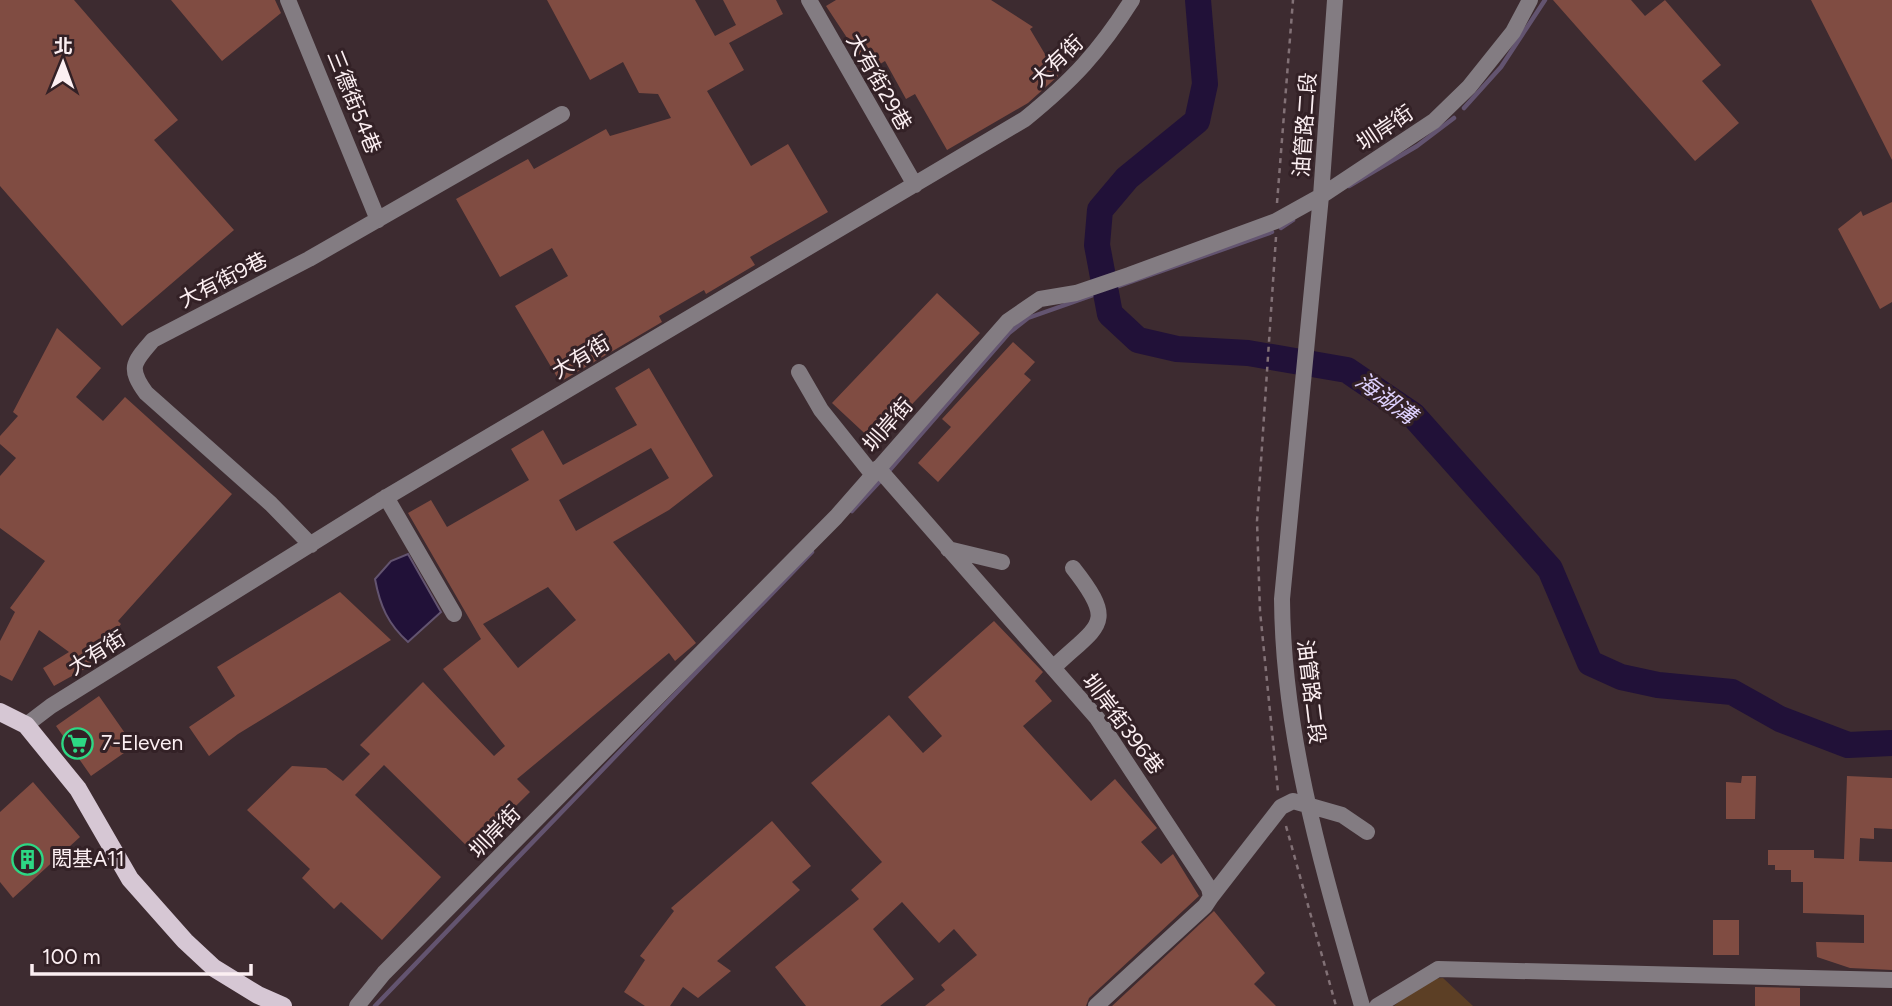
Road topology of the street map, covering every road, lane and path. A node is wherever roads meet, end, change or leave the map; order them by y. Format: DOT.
graph roads {
  1 [pos="288,0"];
  2 [pos="809,0"];
  3 [pos="1132,0"];
  4 [pos="1293,0"];
  5 [pos="1335,0"];
  6 [pos="1530,0"];
  7 [pos="562,114"];
  8 [pos="915,185"];
  9 [pos="1321,196"];
  10 [pos="379,220"];
  11 [pos="1276,221"];
  12 [pos="1267,364"];
  13 [pos="799,372"];
  14 [pos="877,471"];
  15 [pos="386,497"];
  16 [pos="311,545"];
  17 [pos="948,550"];
  18 [pos="1002,562"];
  19 [pos="1073,568"];
  20 [pos="454,614"];
  21 [pos="1052,668"];
  22 [pos="0,712"];
  23 [pos="26,725"];
  24 [pos="1306,803"];
  25 [pos="1367,831"];
  26 [pos="1211,897"];
  27 [pos="1892,980"];
  28 [pos="283,1006"];
  29 [pos="357,1006"];
  30 [pos="1096,1006"];
  31 [pos="1362,1006"];
  32 [pos="1377,1006"];
  1 -- 10 [label="street, 三德街54巷"];
  2 -- 8 [label="street, 大有街29巷"];
  3 -- 8 [label="street, 大有街"];
  4 -- 11 [label="path"];
  5 -- 9 [label="street, 油管路二段"];
  6 -- 9 [label="street, 圳岸街"];
  7 -- 10 [label="street, 大有街9巷"];
  8 -- 15 [label="street, 大有街"];
  9 -- 11 [label="street, 圳岸街"];
  9 -- 24 [label="street, 油管路二段"];
  10 -- 16 [label="street, 大有街9巷"];
  11 -- 12 [label="path"];
  11 -- 14 [label="street, 圳岸街"];
  13 -- 14 [label="street, 圳岸街396巷"];
  14 -- 17 [label="street, 圳岸街396巷"];
  14 -- 29 [label="street, 圳岸街"];
  15 -- 16 [label="street, 大有街"];
  15 -- 20 [label="street"];
  16 -- 23 [label="street, 大有街"];
  17 -- 18 [label="street"];
  17 -- 21 [label="street, 圳岸街396巷"];
  19 -- 21 [label="street"];
  21 -- 26 [label="street, 圳岸街396巷"];
  22 -- 23 [label="main road"];
  23 -- 28 [label="main road"];
  24 -- 25 [label="street"];
  24 -- 26 [label="street"];
  24 -- 31 [label="street, 油管路二段"];
  26 -- 30 [label="street"];
  27 -- 32 [label="street"];
}
